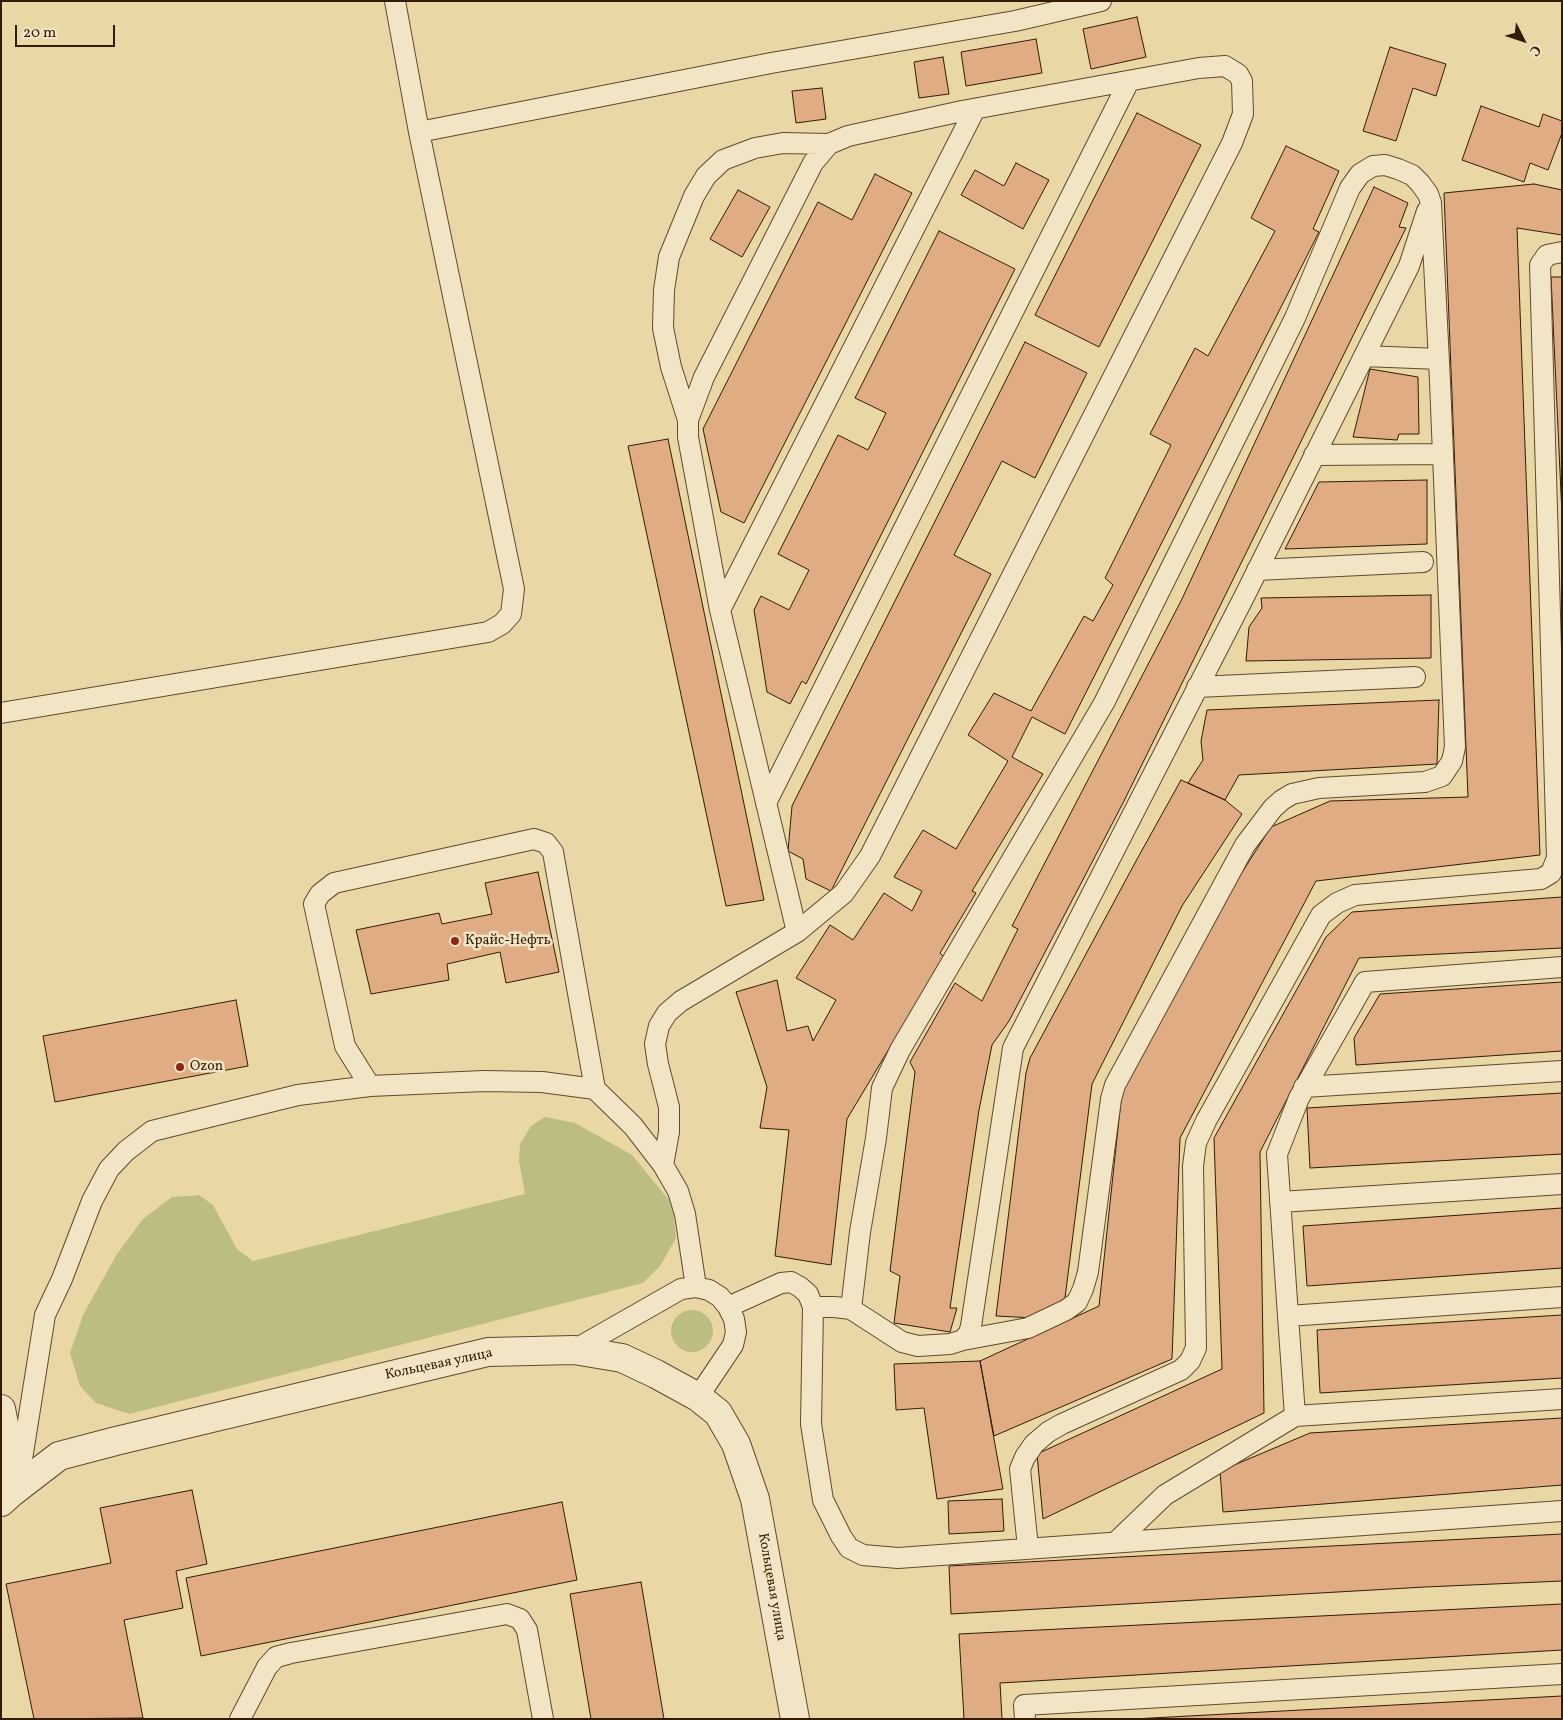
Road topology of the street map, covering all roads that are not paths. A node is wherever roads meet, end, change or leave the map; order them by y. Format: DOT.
graph roads {
  1 [pos="394,1"];
  2 [pos="1101,1"];
  3 [pos="1128,81"];
  4 [pos="975,109"];
  5 [pos="419,132"];
  6 [pos="830,144"];
  7 [pos="1431,202"];
  8 [pos="1562,252"];
  9 [pos="1364,356"];
  10 [pos="1439,359"];
  11 [pos="688,420"];
  12 [pos="1443,454"];
  13 [pos="1314,456"];
  14 [pos="1424,562"];
  15 [pos="1257,570"];
  16 [pos="720,610"];
  17 [pos="1415,677"];
  18 [pos="1197,687"];
  19 [pos="1,713"];
  20 [pos="766,803"];
  21 [pos="797,932"];
  22 [pos="1562,967"];
  23 [pos="1562,1071"];
  24 [pos="370,1086"];
  25 [pos="1304,1087"];
  26 [pos="595,1089"];
  27 [pos="663,1165"];
  28 [pos="1562,1184"];
  29 [pos="1280,1202"];
  30 [pos="696,1287"];
  31 [pos="1562,1297"];
  32 [pos="728,1307"];
  33 [pos="813,1307"];
  34 [pos="851,1308"];
  35 [pos="1288,1316"];
  36 [pos="963,1340"];
  37 [pos="574,1350"];
  38 [pos="698,1397"];
  39 [pos="1562,1399"];
  40 [pos="1,1409"];
  41 [pos="1295,1416"];
  42 [pos="9,1495"];
  43 [pos="1562,1511"];
  44 [pos="1116,1542"];
  45 [pos="1028,1548"];
  46 [pos="1562,1674"];
  47 [pos="240,1719"];
  48 [pos="543,1719"];
  49 [pos="795,1719"];
  50 [pos="1025,1719"];
  1 -- 5 [label="lane"];
  2 -- 5 [label="lane"];
  3 -- 4 [label="lane"];
  3 -- 20 [label="lane"];
  3 -- 21 [label="lane"];
  4 -- 6 [label="lane"];
  4 -- 16 [label="lane"];
  5 -- 19 [label="lane"];
  6 -- 11 [label="lane"];
  6 -- 11 [label="lane"];
  7 -- 9 [label="lane"];
  7 -- 10 [label="lane"];
  7 -- 34 [label="lane"];
  8 -- 45 [label="lane"];
  9 -- 10 [label="lane"];
  9 -- 13 [label="lane"];
  10 -- 12 [label="lane"];
  11 -- 16 [label="lane"];
  12 -- 13 [label="lane"];
  12 -- 36 [label="lane"];
  13 -- 15 [label="lane"];
  14 -- 15 [label="lane"];
  15 -- 18 [label="lane"];
  16 -- 20 [label="lane"];
  17 -- 18 [label="lane"];
  18 -- 36 [label="lane"];
  20 -- 21 [label="lane"];
  21 -- 27 [label="lane"];
  22 -- 25 [label="lane"];
  23 -- 25 [label="lane"];
  24 -- 26 [label="lane"];
  24 -- 26 [label="lane"];
  24 -- 42 [label="lane"];
  25 -- 29 [label="lane"];
  26 -- 27 [label="lane"];
  27 -- 30 [label="lane"];
  28 -- 29 [label="lane"];
  29 -- 35 [label="lane"];
  30 -- 32 [label="lane"];
  30 -- 37 [label="lane"];
  31 -- 35 [label="lane"];
  32 -- 33 [label="lane"];
  32 -- 38 [label="lane"];
  33 -- 34 [label="lane"];
  33 -- 45 [label="lane"];
  34 -- 36 [label="lane"];
  35 -- 41 [label="lane"];
  37 -- 38 [label="street, Кольцевая улица"];
  37 -- 42 [label="street, Кольцевая улица"];
  38 -- 49 [label="street, Кольцевая улица"];
  39 -- 41 [label="lane"];
  40 -- 42 [label="street"];
  41 -- 44 [label="lane"];
  43 -- 44 [label="lane"];
  44 -- 45 [label="lane"];
  46 -- 50 [label="lane"];
  47 -- 48 [label="lane"];
}
